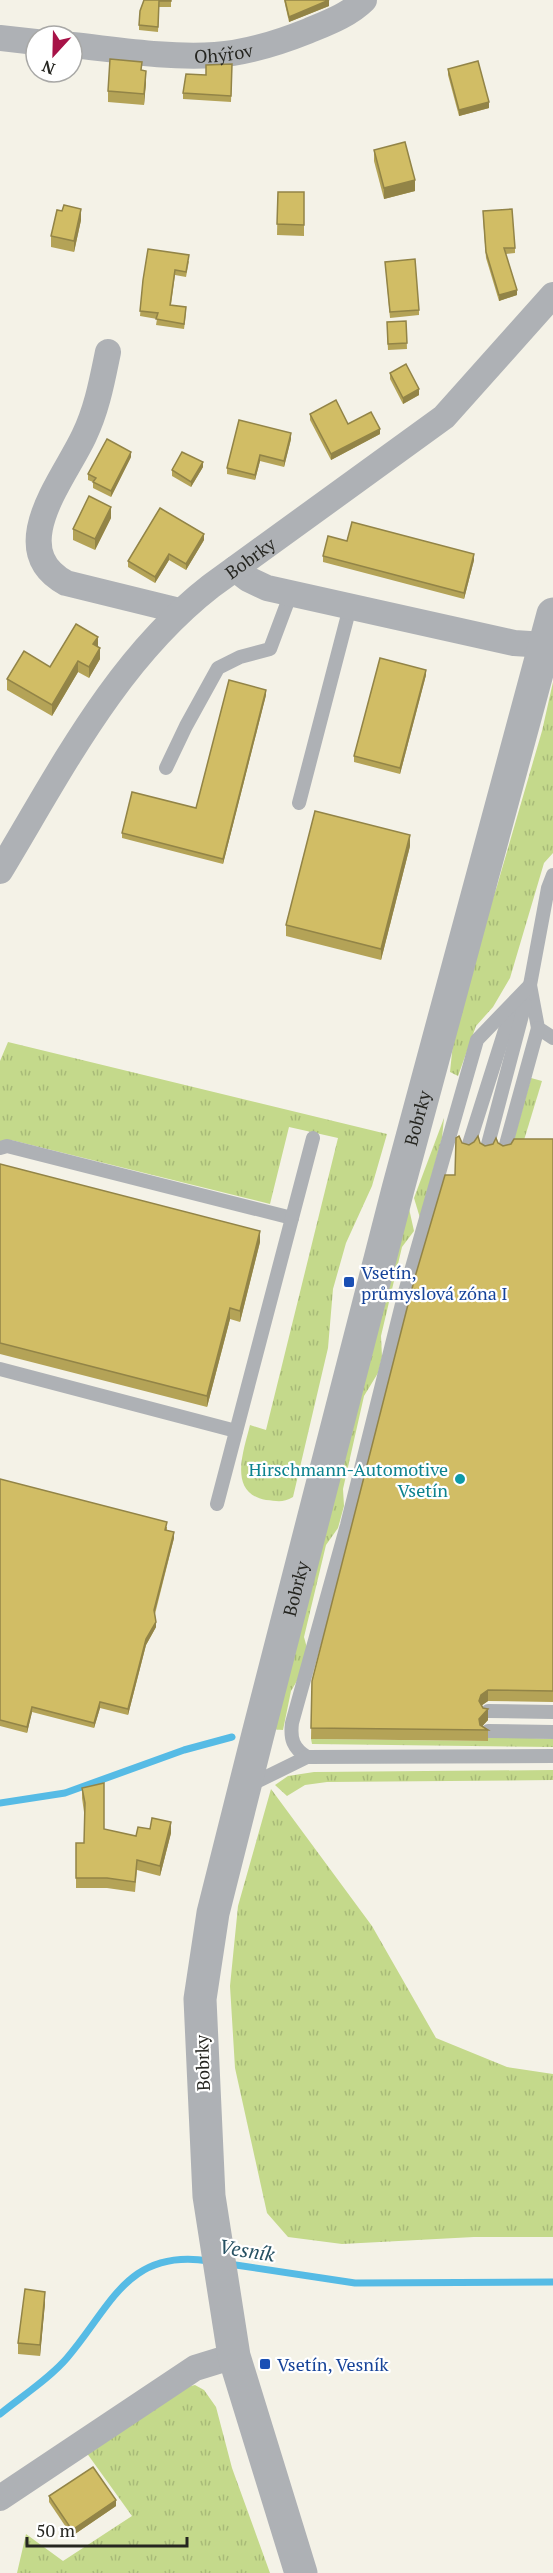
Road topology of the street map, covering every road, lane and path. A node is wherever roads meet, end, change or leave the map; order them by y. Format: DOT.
graph roads {
  1 [pos="364,0"];
  2 [pos="0,38"];
  3 [pos="24,41"];
  4 [pos="84,46"];
  5 [pos="553,295"];
  6 [pos="108,352"];
  7 [pos="235,569"];
  8 [pos="291,594"];
  9 [pos="350,607"];
  10 [pos="180,611"];
  11 [pos="553,614"];
  12 [pos="549,646"];
  13 [pos="166,768"];
  14 [pos="299,803"];
  15 [pos="0,871"];
  16 [pos="553,876"];
  17 [pos="530,985"];
  18 [pos="538,1028"];
  19 [pos="553,1038"];
  20 [pos="313,1138"];
  21 [pos="468,1147"];
  22 [pos="0,1148"];
  23 [pos="487,1148"];
  24 [pos="505,1148"];
  25 [pos="292,1218"];
  26 [pos="0,1369"];
  27 [pos="236,1431"];
  28 [pos="217,1504"];
  29 [pos="488,1711"];
  30 [pos="553,1712"];
  31 [pos="488,1731"];
  32 [pos="553,1732"];
  33 [pos="553,1756"];
  34 [pos="307,1757"];
  35 [pos="245,1788"];
  36 [pos="234,2356"];
  37 [pos="0,2498"];
  38 [pos="301,2573"];
  1 -- 4 [label="street, Ohýřov"];
  2 -- 3 [label="street"];
  5 -- 7 [label="street, Bobrky"];
  6 -- 10 [label="street"];
  7 -- 8 [label="street"];
  7 -- 10 [label="street, Bobrky"];
  8 -- 9 [label="street"];
  8 -- 13 [label="lane"];
  9 -- 12 [label="street"];
  9 -- 14 [label="lane"];
  10 -- 15 [label="street, Bobrky"];
  11 -- 12 [label="street, Bobrky"];
  12 -- 35 [label="street, Bobrky"];
  16 -- 17 [label="lane"];
  17 -- 18 [label="lane"];
  17 -- 21 [label="lane"];
  17 -- 23 [label="lane"];
  17 -- 34 [label="lane"];
  18 -- 19 [label="lane"];
  18 -- 24 [label="lane"];
  20 -- 25 [label="lane"];
  22 -- 25 [label="lane"];
  25 -- 27 [label="lane"];
  26 -- 27 [label="lane"];
  27 -- 28 [label="lane"];
  29 -- 30 [label="lane"];
  31 -- 32 [label="lane"];
  33 -- 34 [label="lane"];
  34 -- 35 [label="lane"];
  35 -- 36 [label="street, Bobrky"];
  36 -- 37 [label="street"];
  36 -- 38 [label="street, Bobrky"];
}
